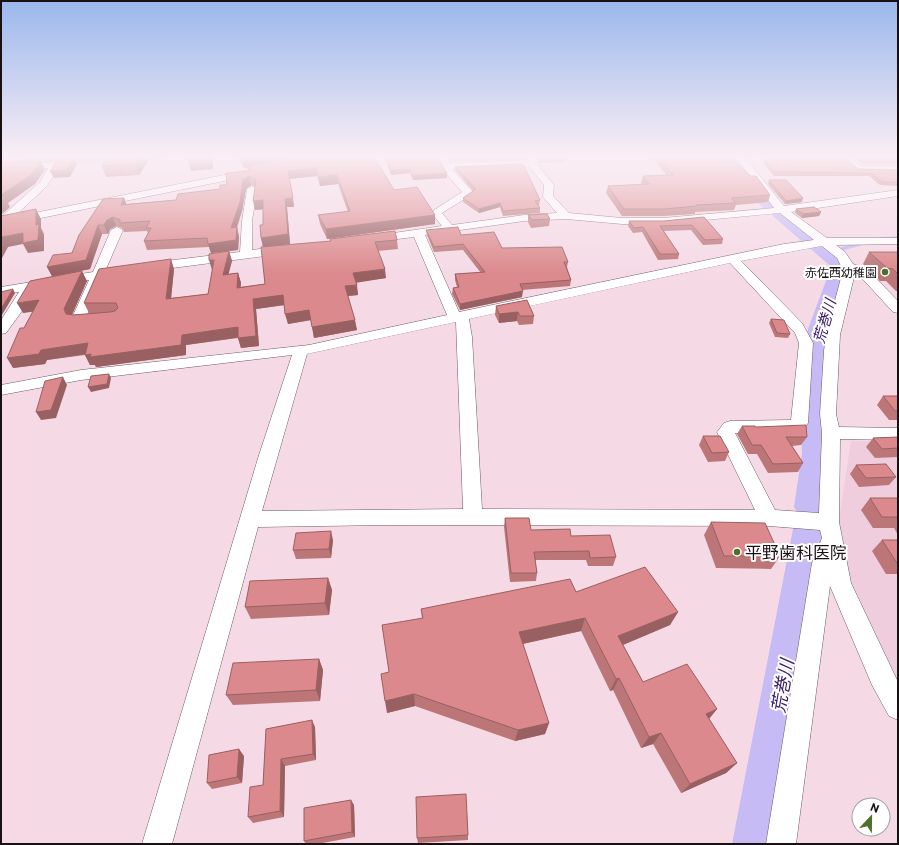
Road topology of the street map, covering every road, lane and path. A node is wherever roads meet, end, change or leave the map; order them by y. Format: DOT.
graph roads {
  1 [pos="32,194"];
  2 [pos="142,194"];
  3 [pos="251,194"];
  4 [pos="466,194"];
  5 [pos="548,194"];
  6 [pos="766,194"];
  7 [pos="888,194"];
  8 [pos="777,210"];
  9 [pos="566,216"];
  10 [pos="1,223"];
  11 [pos="450,229"];
  12 [pos="117,230"];
  13 [pos="418,233"];
  14 [pos="363,240"];
  15 [pos="898,241"];
  16 [pos="824,242"];
  17 [pos="293,249"];
  18 [pos="246,255"];
  19 [pos="733,259"];
  20 [pos="848,266"];
  21 [pos="98,273"];
  22 [pos="29,286"];
  23 [pos="1,291"];
  24 [pos="898,309"];
  25 [pos="458,317"];
  26 [pos="107,318"];
  27 [pos="1,330"];
  28 [pos="302,350"];
  29 [pos="1,390"];
  30 [pos="831,433"];
  31 [pos="898,434"];
  32 [pos="473,518"];
  33 [pos="769,518"];
  34 [pos="250,519"];
  35 [pos="830,530"];
  36 [pos="898,707"];
  37 [pos="157,844"];
  38 [pos="781,844"];
  1 -- 10 [label="street"];
  2 -- 10 [label="street"];
  3 -- 18 [label="street"];
  4 -- 11 [label="street"];
  5 -- 9 [label="street"];
  6 -- 8 [label="street"];
  7 -- 8 [label="street"];
  8 -- 9 [label="street"];
  8 -- 16 [label="street"];
  9 -- 11 [label="street"];
  11 -- 13 [label="street"];
  12 -- 21 [label="street"];
  13 -- 14 [label="street"];
  13 -- 25 [label="street"];
  15 -- 16 [label="street"];
  16 -- 19 [label="street"];
  16 -- 20 [label="street"];
  17 -- 18 [label="street"];
  18 -- 21 [label="street"];
  19 -- 25 [label="street"];
  19 -- 33 [label="street"];
  20 -- 24 [label="street"];
  20 -- 30 [label="street"];
  21 -- 22 [label="street"];
  21 -- 26 [label="street"];
  22 -- 23 [label="street"];
  22 -- 27 [label="street"];
  25 -- 28 [label="street"];
  25 -- 32 [label="street"];
  28 -- 29 [label="street"];
  28 -- 34 [label="street"];
  30 -- 31 [label="street"];
  30 -- 35 [label="street"];
  32 -- 33 [label="street"];
  32 -- 34 [label="street"];
  33 -- 35 [label="street"];
  34 -- 37 [label="street"];
  35 -- 36 [label="street"];
  35 -- 38 [label="street"];
}
